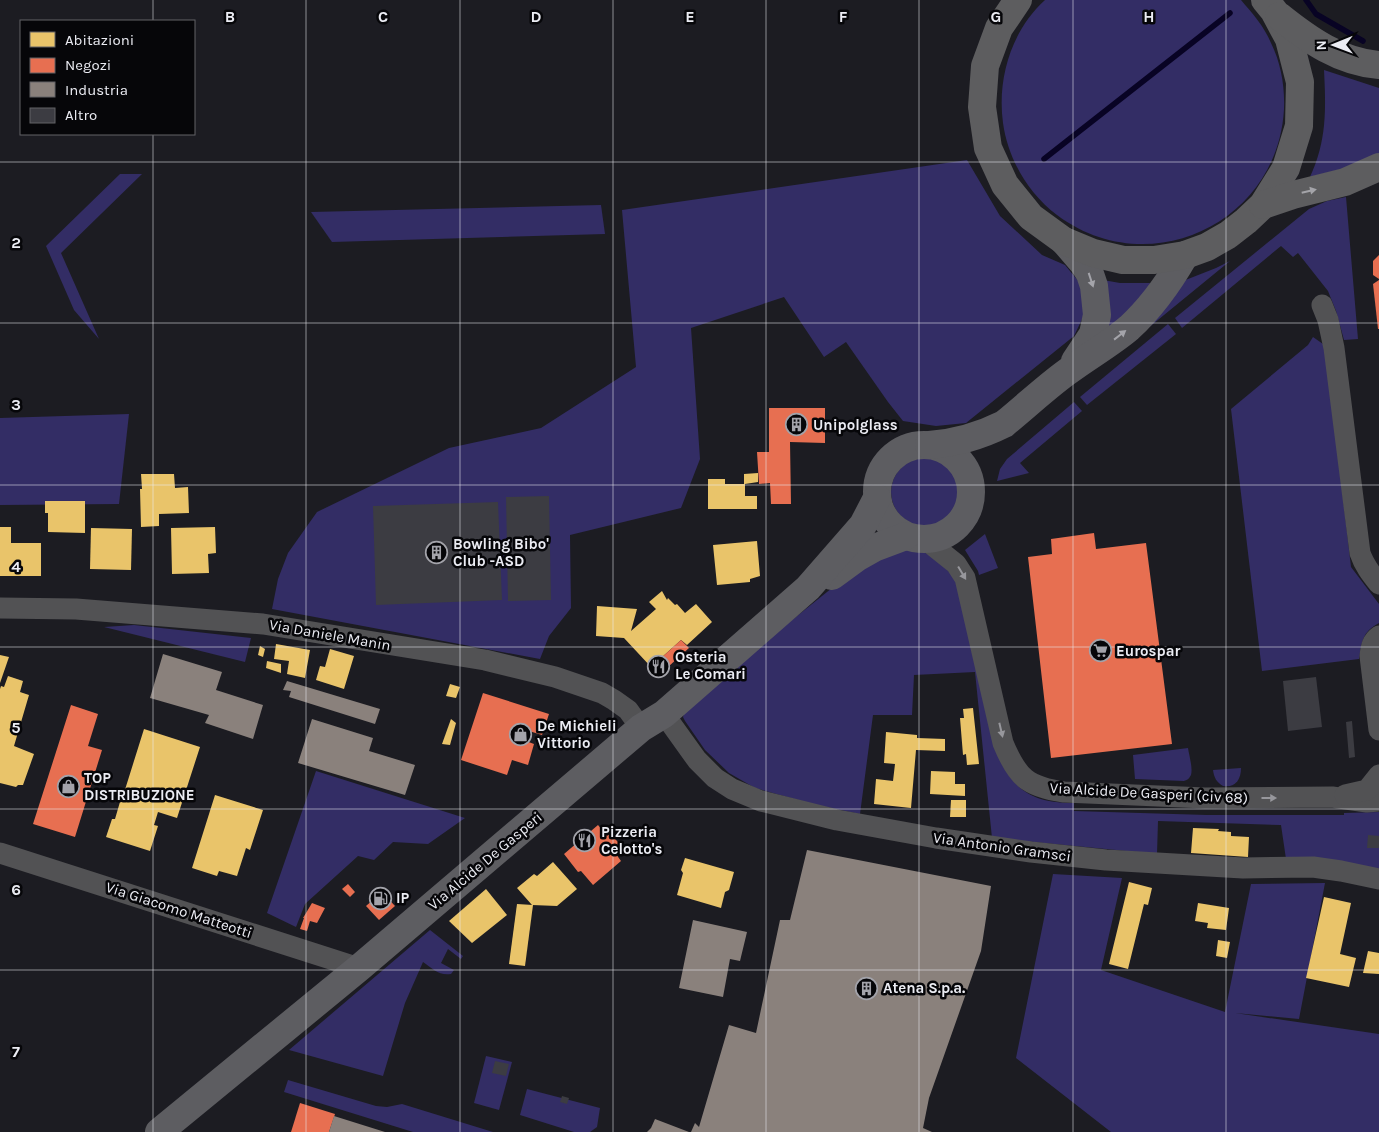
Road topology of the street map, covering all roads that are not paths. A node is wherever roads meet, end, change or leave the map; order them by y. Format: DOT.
graph roads {
  1 [pos="1018,0"];
  2 [pos="1270,6"];
  3 [pos="1289,39"];
  4 [pos="1379,65"];
  5 [pos="1379,79"];
  6 [pos="1379,167"];
  7 [pos="1345,182"];
  8 [pos="1379,184"];
  9 [pos="1263,205"];
  10 [pos="1064,241"];
  11 [pos="1185,255"];
  12 [pos="1322,305"];
  13 [pos="1066,373"];
  14 [pos="1004,424"];
  15 [pos="929,445"];
  16 [pos="970,481"];
  17 [pos="877,498"];
  18 [pos="916,538"];
  19 [pos="1379,584"];
  20 [pos="808,588"];
  21 [pos="0,608"];
  22 [pos="1379,636"];
  23 [pos="652,721"];
  24 [pos="1379,730"];
  25 [pos="1379,775"];
  26 [pos="1332,797"];
  27 [pos="1379,801"];
  28 [pos="0,853"];
  29 [pos="1379,879"];
  30 [pos="358,968"];
  31 [pos="159,1132"];
  1 -- 10 [label="main road"];
  2 -- 3 [label="main road"];
  2 -- 4 [label="main road"];
  3 -- 5 [label="street"];
  3 -- 9 [label="main road"];
  6 -- 7 [label="main road"];
  7 -- 8 [label="street"];
  9 -- 7 [label="main road, one-way"];
  9 -- 11 [label="main road"];
  10 -- 11 [label="main road"];
  10 -- 13 [label="main road, one-way"];
  13 -- 11 [label="main road, one-way"];
  12 -- 19 [label="street"];
  13 -- 14 [label="main road"];
  14 -- 15 [label="main road"];
  14 -- 16 [label="main road"];
  15 -- 16 [label="main road"];
  15 -- 17 [label="main road"];
  16 -- 18 [label="main road"];
  17 -- 18 [label="main road"];
  17 -- 20 [label="main road, Via Alcide De Gasperi"];
  18 -- 20 [label="main road, Via Alcide De Gasperi"];
  18 -- 26 [label="street, Via Alcide De Gasperi (civ 68), one-way"];
  20 -- 23 [label="main road, Via Alcide De Gasperi"];
  21 -- 23 [label="street, Via Daniele Manin"];
  22 -- 24 [label="street"];
  23 -- 29 [label="street, Via Antonio Gramsci"];
  23 -- 30 [label="main road, Via Alcide De Gasperi"];
  25 -- 26 [label="street, Via Alcide De Gasperi (civ 68)"];
  26 -- 27 [label="street, Via Alcide De Gasperi (civ 68)"];
  28 -- 30 [label="street, Via Giacomo Matteotti"];
  30 -- 31 [label="main road, Via Alcide De Gasperi"];
}
